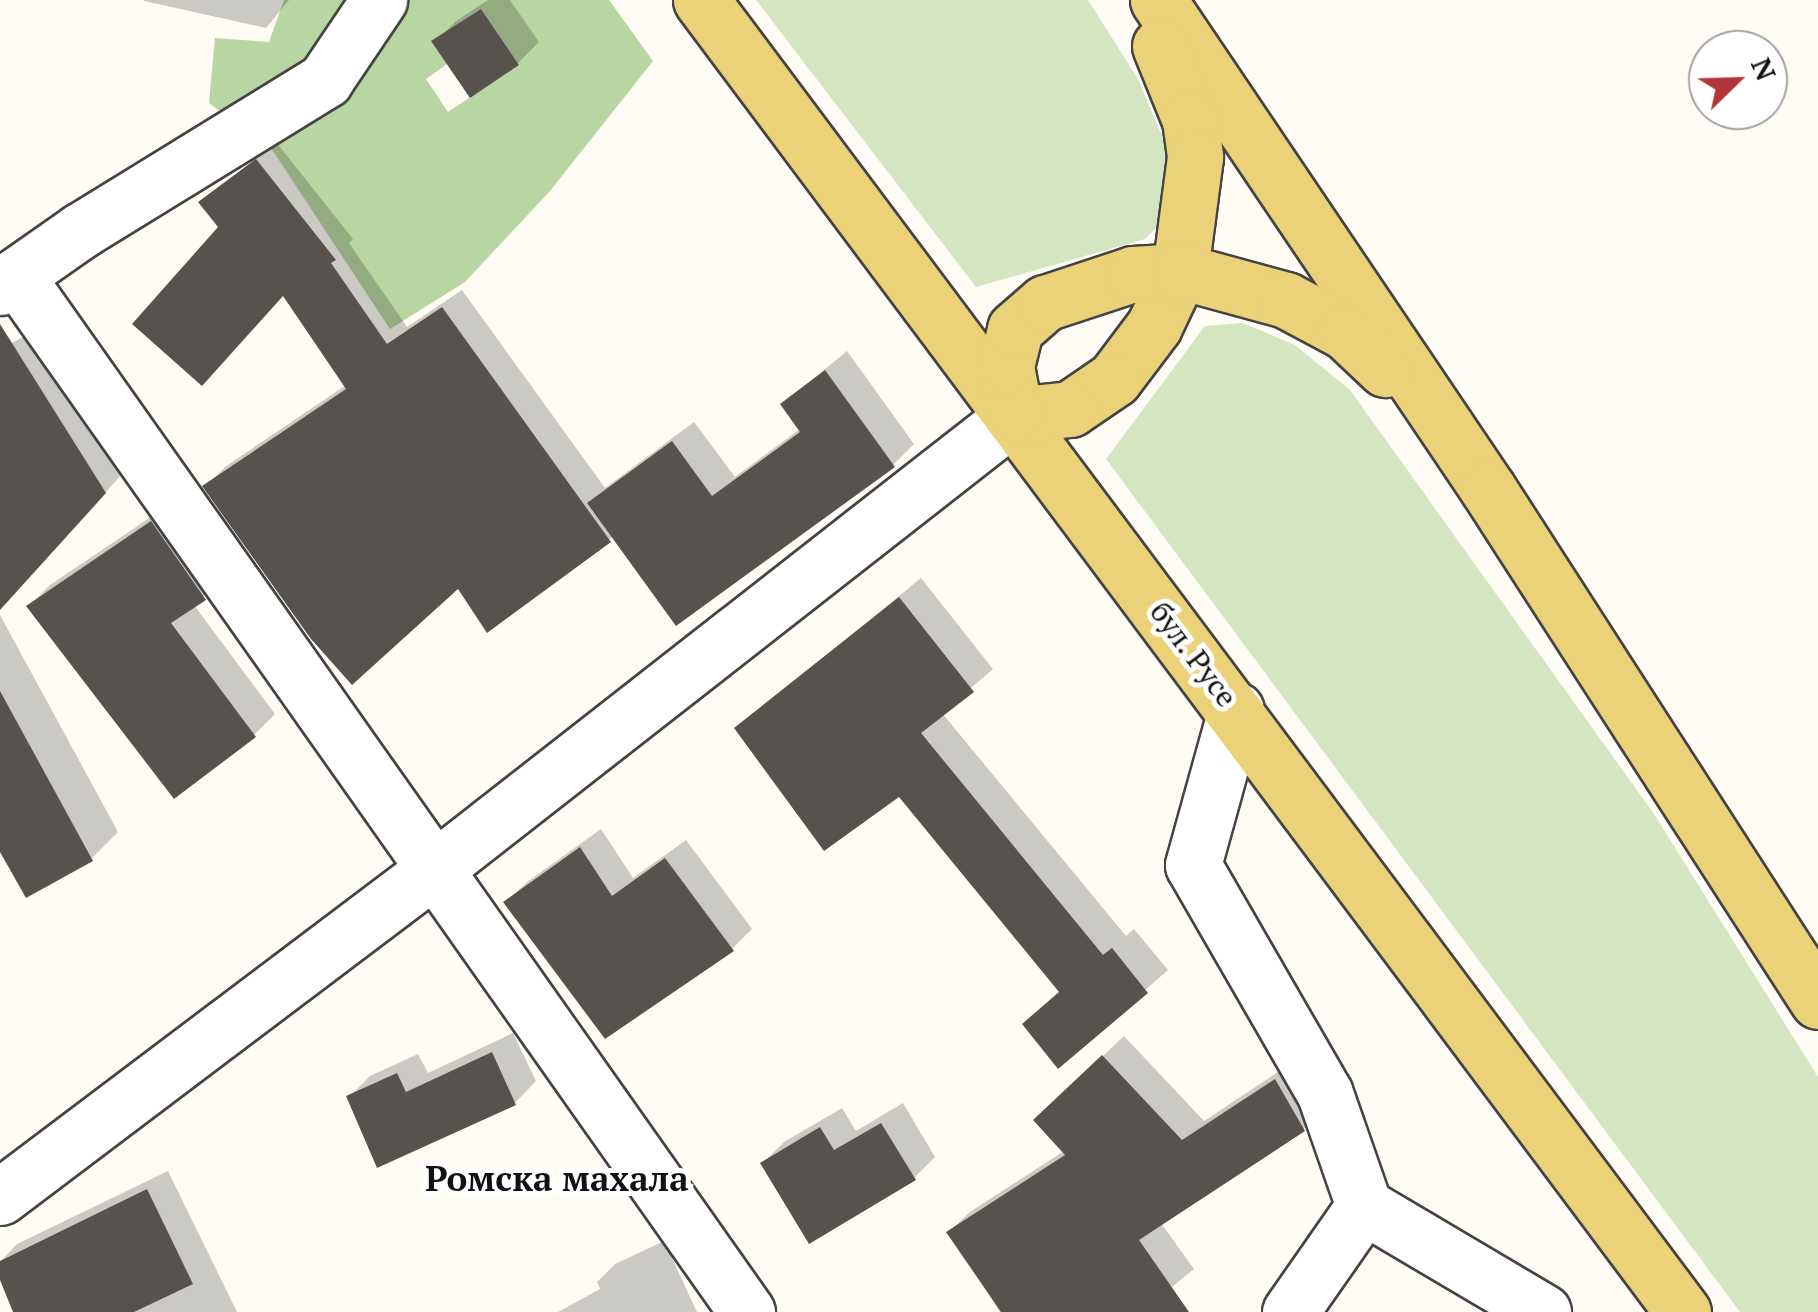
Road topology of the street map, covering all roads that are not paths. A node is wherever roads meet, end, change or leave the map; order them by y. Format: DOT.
graph roads {
  1 [pos="379,0"];
  2 [pos="701,0"];
  3 [pos="1138,0"];
  4 [pos="1158,0"];
  5 [pos="1180,271"];
  6 [pos="8,282"];
  7 [pos="1015,414"];
  8 [pos="1488,488"];
  9 [pos="1236,710"];
  10 [pos="432,871"];
  11 [pos="1818,1001"];
  12 [pos="0,1197"];
  13 [pos="1364,1206"];
  14 [pos="747,1312"];
  15 [pos="1290,1312"];
  16 [pos="1543,1312"];
  17 [pos="1683,1312"];
  1 -- 6 [label="street"];
  2 -- 7 [label="main road, бул. Русе"];
  3 -- 5 [label="main road"];
  4 -- 8 [label="main road"];
  5 -- 7 [label="main road"];
  5 -- 7 [label="main road"];
  5 -- 8 [label="main road"];
  6 -- 10 [label="street"];
  7 -- 9 [label="main road, бул. Русе"];
  7 -- 10 [label="street"];
  8 -- 11 [label="main road"];
  9 -- 13 [label="street"];
  9 -- 17 [label="main road, бул. Русе"];
  10 -- 12 [label="street"];
  10 -- 14 [label="street"];
  13 -- 15 [label="street"];
  13 -- 16 [label="street"];
}
